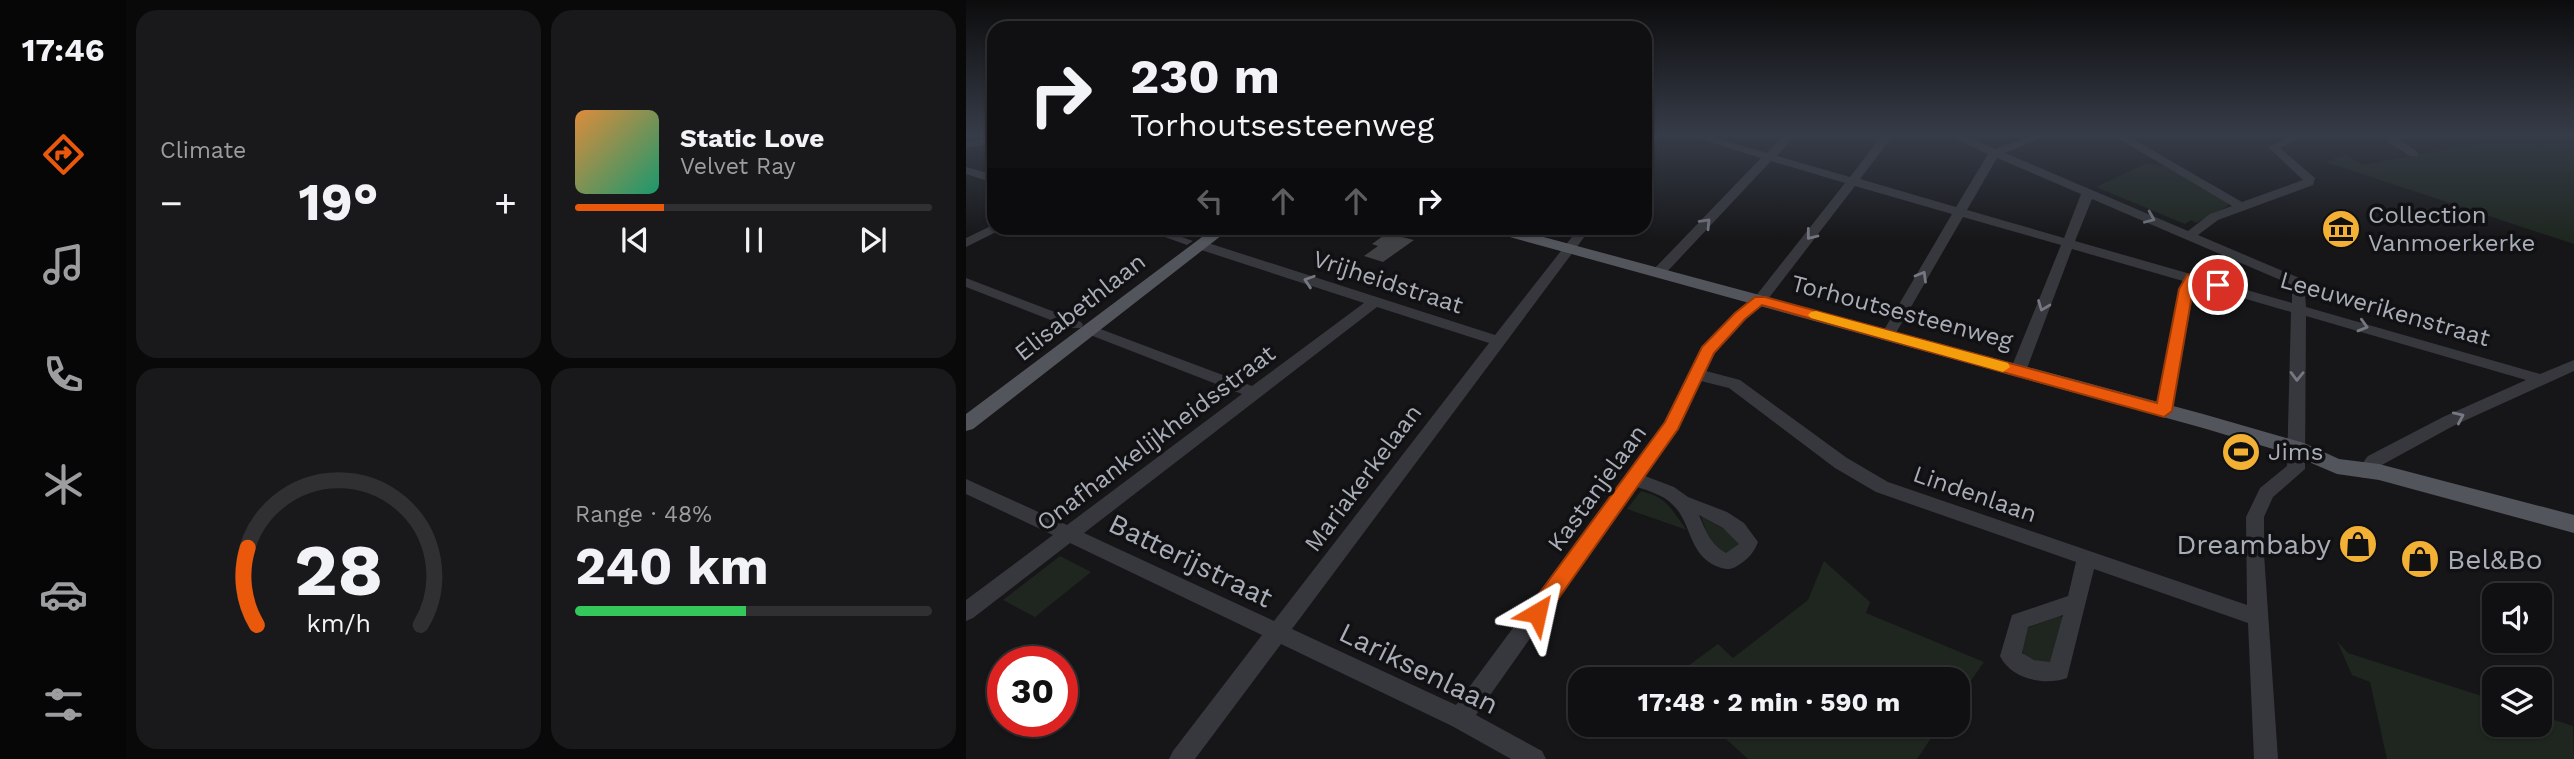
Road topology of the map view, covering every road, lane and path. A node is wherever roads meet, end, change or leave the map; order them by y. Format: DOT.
graph roads {
  1 [pos="1757,169"];
  2 [pos="1812,169"];
  3 [pos="1862,169"];
  4 [pos="1984,169"];
  5 [pos="2034,169"];
  6 [pos="2177,169"];
  7 [pos="2302,169"];
  8 [pos="966,170"];
  9 [pos="987,177"];
  10 [pos="1853,181"];
  11 [pos="2088,192"];
  12 [pos="2240,206"];
  13 [pos="1959,212"];
  14 [pos="987,233"];
  15 [pos="1520,235"];
  16 [pos="1579,235"];
  17 [pos="2190,235"];
  18 [pos="1197,238"];
  19 [pos="966,243"];
  20 [pos="2068,243"];
  21 [pos="1569,248"];
  22 [pos="1659,272"];
  23 [pos="2192,278"];
  24 [pos="966,282"];
  25 [pos="1754,298"];
  26 [pos="1374,302"];
  27 [pos="2298,308"];
  28 [pos="1083,328"];
  29 [pos="1888,335"];
  30 [pos="1497,341"];
  31 [pos="2574,365"];
  32 [pos="2018,371"];
  33 [pos="1696,374"];
  34 [pos="2543,380"];
  35 [pos="1254,393"];
  36 [pos="966,408"];
  37 [pos="2164,411"];
  38 [pos="966,424"];
  39 [pos="2297,448"];
  40 [pos="2373,470"];
  41 [pos="1635,479"];
  42 [pos="966,486"];
  43 [pos="1683,503"];
  44 [pos="2574,524"];
  45 [pos="1071,534"];
  46 [pos="2087,558"];
  47 [pos="2075,603"];
  48 [pos="966,612"];
  49 [pos="2259,618"];
  50 [pos="1277,632"];
  51 [pos="1460,718"];
  52 [pos="1181,759"];
  53 [pos="1534,759"];
  54 [pos="2266,759"];
  22 -- 1 [label="street, one-way"];
  2 -- 10 [label="street, Leeuwerikenstraat"];
  3 -- 10 [label="street, Kastanjelaan"];
  4 -- 13 [label="street"];
  5 -- 11 [label="street"];
  6 -- 12 [label="street"];
  7 -- 12 [label="street"];
  8 -- 9 [label="street"];
  10 -- 13 [label="street, Leeuwerikenstraat"];
  10 -- 25 [label="street, Kastanjelaan, one-way"];
  11 -- 17 [label="street, one-way"];
  11 -- 20 [label="street"];
  12 -- 17 [label="street"];
  13 -- 20 [label="street, Leeuwerikenstraat"];
  29 -- 13 [label="street, one-way"];
  14 -- 19 [label="street"];
  15 -- 21 [label="main road, Torhoutsesteenweg"];
  16 -- 21 [label="street, Mariakerkelaan"];
  17 -- 27 [label="street"];
  26 -- 18 [label="street, Vrijheidstraat, one-way"];
  18 -- 28 [label="main road, Elisabethlaan"];
  20 -- 23 [label="street, Leeuwerikenstraat"];
  20 -- 32 [label="street, one-way"];
  21 -- 22 [label="main road, Torhoutsesteenweg"];
  21 -- 30 [label="street, Mariakerkelaan"];
  22 -- 25 [label="main road, Torhoutsesteenweg"];
  23 -- 27 [label="street, Leeuwerikenstraat"];
  23 -- 37 [label="street"];
  24 -- 28 [label="street"];
  25 -- 29 [label="main road, Torhoutsesteenweg"];
  25 -- 33 [label="street, Kastanjelaan"];
  26 -- 30 [label="street, Vrijheidstraat"];
  26 -- 35 [label="street, Onafhankelijkheidsstraat"];
  27 -- 34 [label="street, Leeuwerikenstraat, one-way"];
  27 -- 39 [label="street, one-way"];
  28 -- 35 [label="street"];
  28 -- 36 [label="main road, Elisabethlaan"];
  28 -- 38 [label="main road, Elisabethlaan"];
  29 -- 32 [label="main road, Torhoutsesteenweg"];
  30 -- 50 [label="street, Mariakerkelaan"];
  31 -- 34 [label="street"];
  32 -- 37 [label="main road, Torhoutsesteenweg"];
  33 -- 41 [label="street, Kastanjelaan"];
  33 -- 46 [label="street, Lindenlaan"];
  40 -- 34 [label="street, one-way"];
  35 -- 45 [label="street, Onafhankelijkheidsstraat"];
  37 -- 39 [label="main road, Torhoutsesteenweg"];
  39 -- 40 [label="main road, Torhoutsesteenweg"];
  39 -- 49 [label="street"];
  40 -- 44 [label="main road, Torhoutsesteenweg"];
  41 -- 43 [label="street"];
  41 -- 51 [label="street, Kastanjelaan"];
  42 -- 45 [label="street, Batterijstraat"];
  45 -- 48 [label="street, Onafhankelijkheidsstraat"];
  45 -- 50 [label="street, Batterijstraat"];
  46 -- 47 [label="street"];
  46 -- 49 [label="street, Lindenlaan"];
  49 -- 54 [label="street"];
  50 -- 51 [label="street, Lariksenlaan"];
  50 -- 52 [label="street, Mariakerkelaan"];
  51 -- 53 [label="street, Lariksenlaan"];
}
